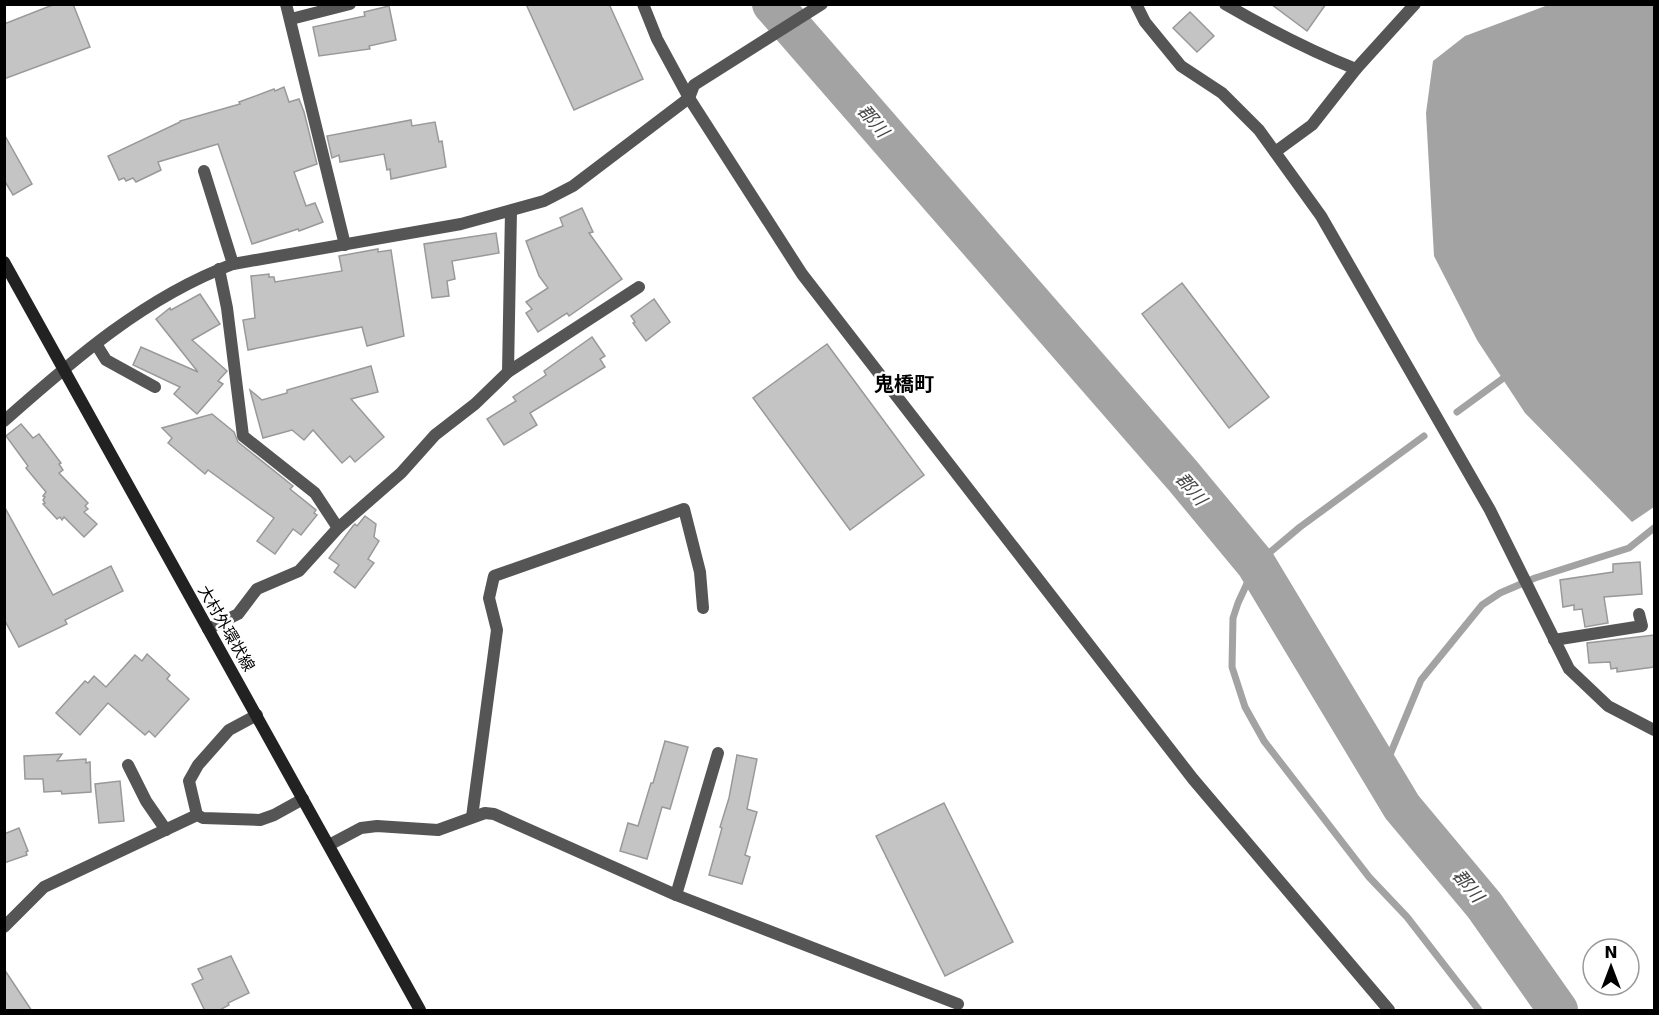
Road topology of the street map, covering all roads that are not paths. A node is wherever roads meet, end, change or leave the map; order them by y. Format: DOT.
graph roads {
  1 [pos="286,4"];
  2 [pos="350,4"];
  3 [pos="643,4"];
  4 [pos="822,4"];
  5 [pos="1136,4"];
  6 [pos="1225,4"];
  7 [pos="1415,4"];
  8 [pos="291,20"];
  9 [pos="1356,69"];
  10 [pos="689,98"];
  11 [pos="1275,152"];
  12 [pos="204,171"];
  13 [pos="511,211"];
  14 [pos="345,245"];
  15 [pos="4,262"];
  16 [pos="233,264"];
  17 [pos="219,269"];
  18 [pos="639,287"];
  19 [pos="96,344"];
  20 [pos="63,369"];
  21 [pos="508,372"];
  22 [pos="155,387"];
  23 [pos="4,421"];
  24 [pos="338,528"];
  25 [pos="703,608"];
  26 [pos="1639,614"];
  27 [pos="208,629"];
  28 [pos="1554,640"];
  29 [pos="257,716"];
  30 [pos="1654,730"];
  31 [pos="718,753"];
  32 [pos="128,765"];
  33 [pos="303,799"];
  34 [pos="197,816"];
  35 [pos="472,817"];
  36 [pos="166,830"];
  37 [pos="329,845"];
  38 [pos="676,895"];
  39 [pos="4,927"];
  40 [pos="958,1007"];
  41 [pos="420,1011"];
  42 [pos="1389,1011"];
  1 -- 8 [label="street"];
  2 -- 8 [label="street"];
  3 -- 10 [label="street"];
  4 -- 10 [label="street"];
  5 -- 11 [label="street"];
  6 -- 9 [label="street"];
  7 -- 9 [label="street"];
  8 -- 14 [label="street"];
  9 -- 11 [label="street"];
  10 -- 13 [label="street"];
  10 -- 42 [label="street"];
  11 -- 28 [label="street"];
  12 -- 16 [label="street"];
  13 -- 14 [label="street"];
  13 -- 21 [label="street"];
  14 -- 16 [label="street"];
  15 -- 20 [label="main road, 大村外環状線"];
  16 -- 17 [label="street"];
  17 -- 19 [label="street"];
  17 -- 24 [label="street"];
  18 -- 21 [label="street"];
  19 -- 20 [label="street"];
  19 -- 22 [label="street"];
  20 -- 23 [label="street"];
  20 -- 27 [label="main road, 大村外環状線"];
  21 -- 24 [label="street"];
  24 -- 27 [label="street"];
  25 -- 35 [label="street"];
  26 -- 28 [label="street"];
  27 -- 29 [label="main road, 大村外環状線"];
  28 -- 30 [label="street"];
  29 -- 33 [label="main road, 大村外環状線"];
  29 -- 34 [label="street"];
  31 -- 38 [label="street"];
  32 -- 36 [label="street"];
  33 -- 34 [label="street"];
  33 -- 37 [label="main road, 大村外環状線"];
  34 -- 36 [label="street"];
  35 -- 37 [label="street"];
  35 -- 38 [label="street"];
  36 -- 39 [label="street"];
  37 -- 41 [label="main road, 大村外環状線"];
  38 -- 40 [label="street"];
}
